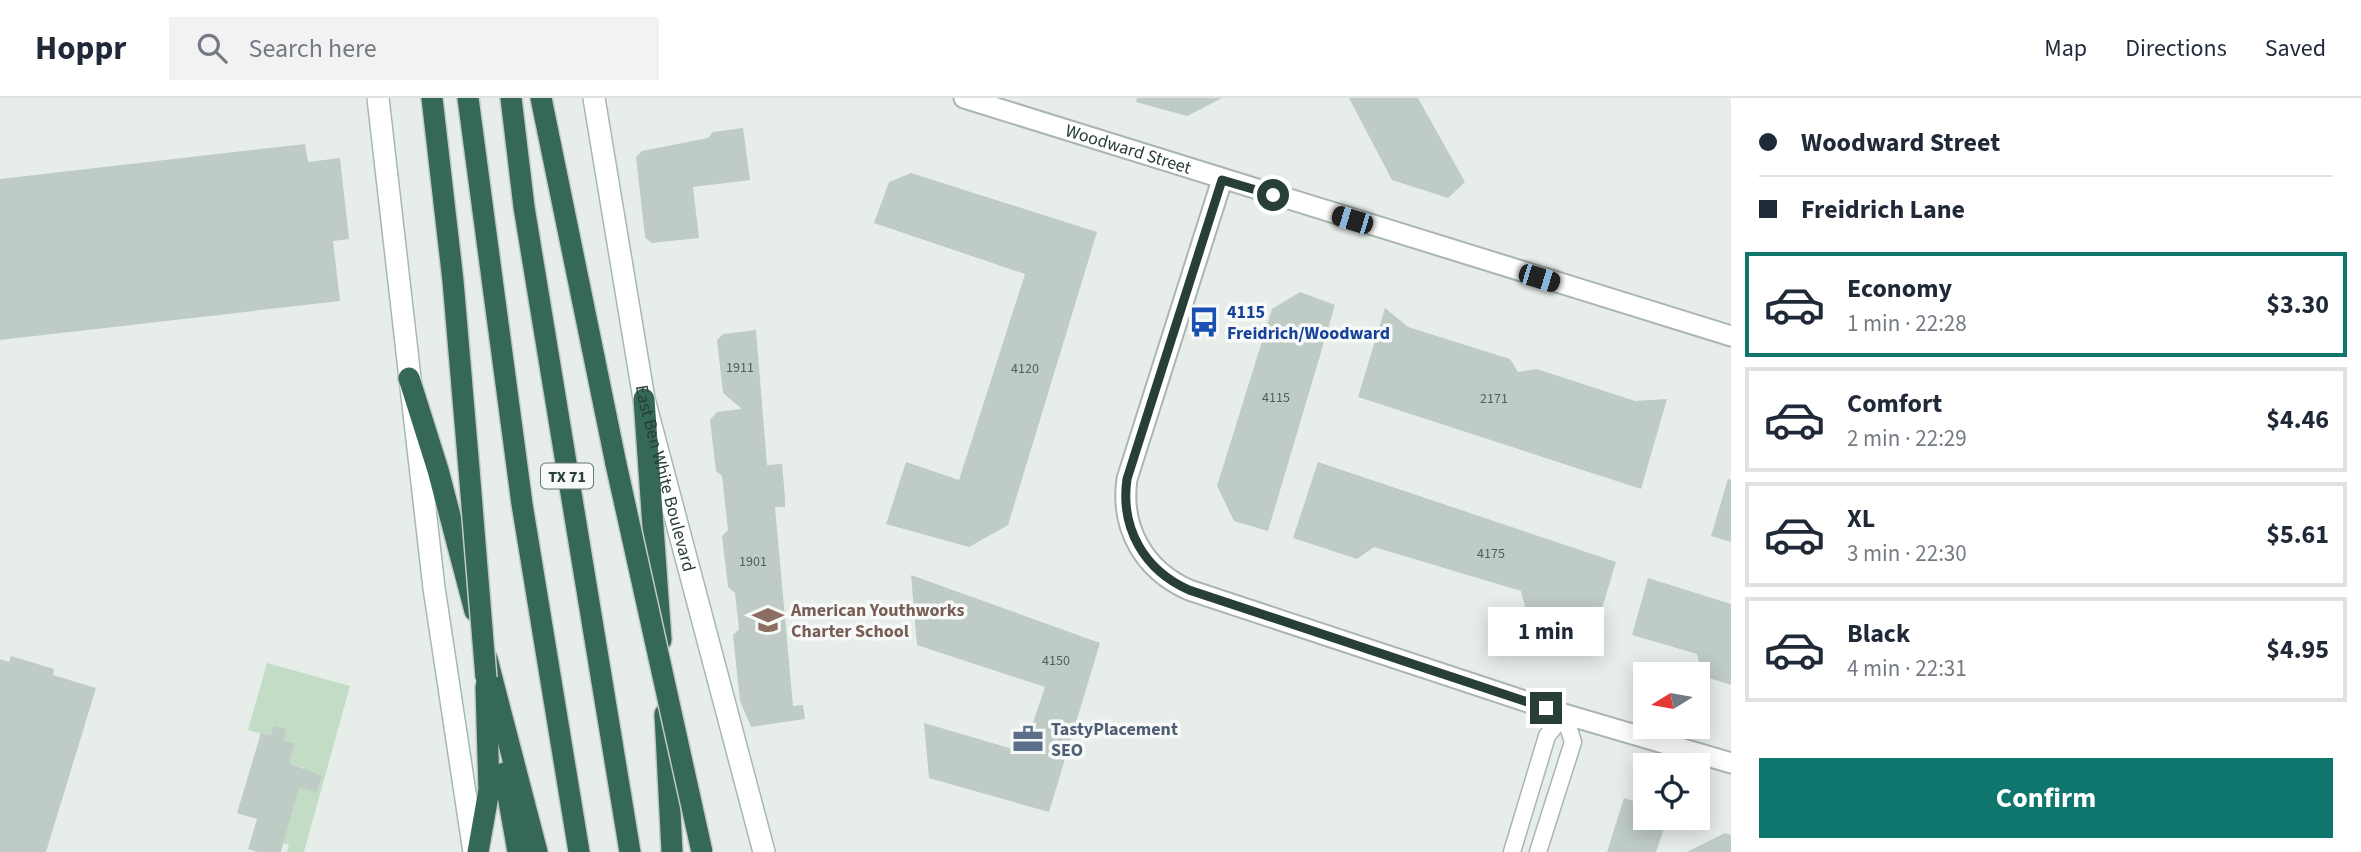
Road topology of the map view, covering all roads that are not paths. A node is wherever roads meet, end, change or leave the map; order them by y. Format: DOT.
graph roads {
  1 [pos="378,98"];
  2 [pos="432,98"];
  3 [pos="468,98"];
  4 [pos="511,98"];
  5 [pos="541,98"];
  6 [pos="594,98"];
  7 [pos="964,98"];
  8 [pos="1222,180"];
  9 [pos="1731,336"];
  10 [pos="409,377"];
  11 [pos="644,399"];
  12 [pos="486,678"];
  13 [pos="1564,714"];
  14 [pos="1731,763"];
  15 [pos="476,852"];
  16 [pos="518,852"];
  17 [pos="537,852"];
  18 [pos="579,852"];
  19 [pos="630,852"];
  20 [pos="672,852"];
  21 [pos="702,852"];
  22 [pos="764,852"];
  23 [pos="1512,852"];
  24 [pos="1538,852"];
  1 -- 10 [label="main road"];
  2 -- 12 [label="highway, bridge"];
  3 -- 18 [label="highway, TX 71"];
  4 -- 19 [label="highway, TX 71"];
  5 -- 21 [label="highway, bridge"];
  6 -- 11 [label="main road, East Ben White Boulevard"];
  7 -- 8 [label="street, Woodward Street"];
  8 -- 9 [label="street, Woodward Street"];
  8 -- 13 [label="street"];
  10 -- 15 [label="main road"];
  10 -- 17 [label="highway"];
  11 -- 20 [label="highway"];
  11 -- 22 [label="main road, East Ben White Boulevard"];
  12 -- 15 [label="highway"];
  12 -- 16 [label="highway"];
  13 -- 14 [label="street"];
  13 -- 23 [label="street"];
  13 -- 24 [label="street"];
}
